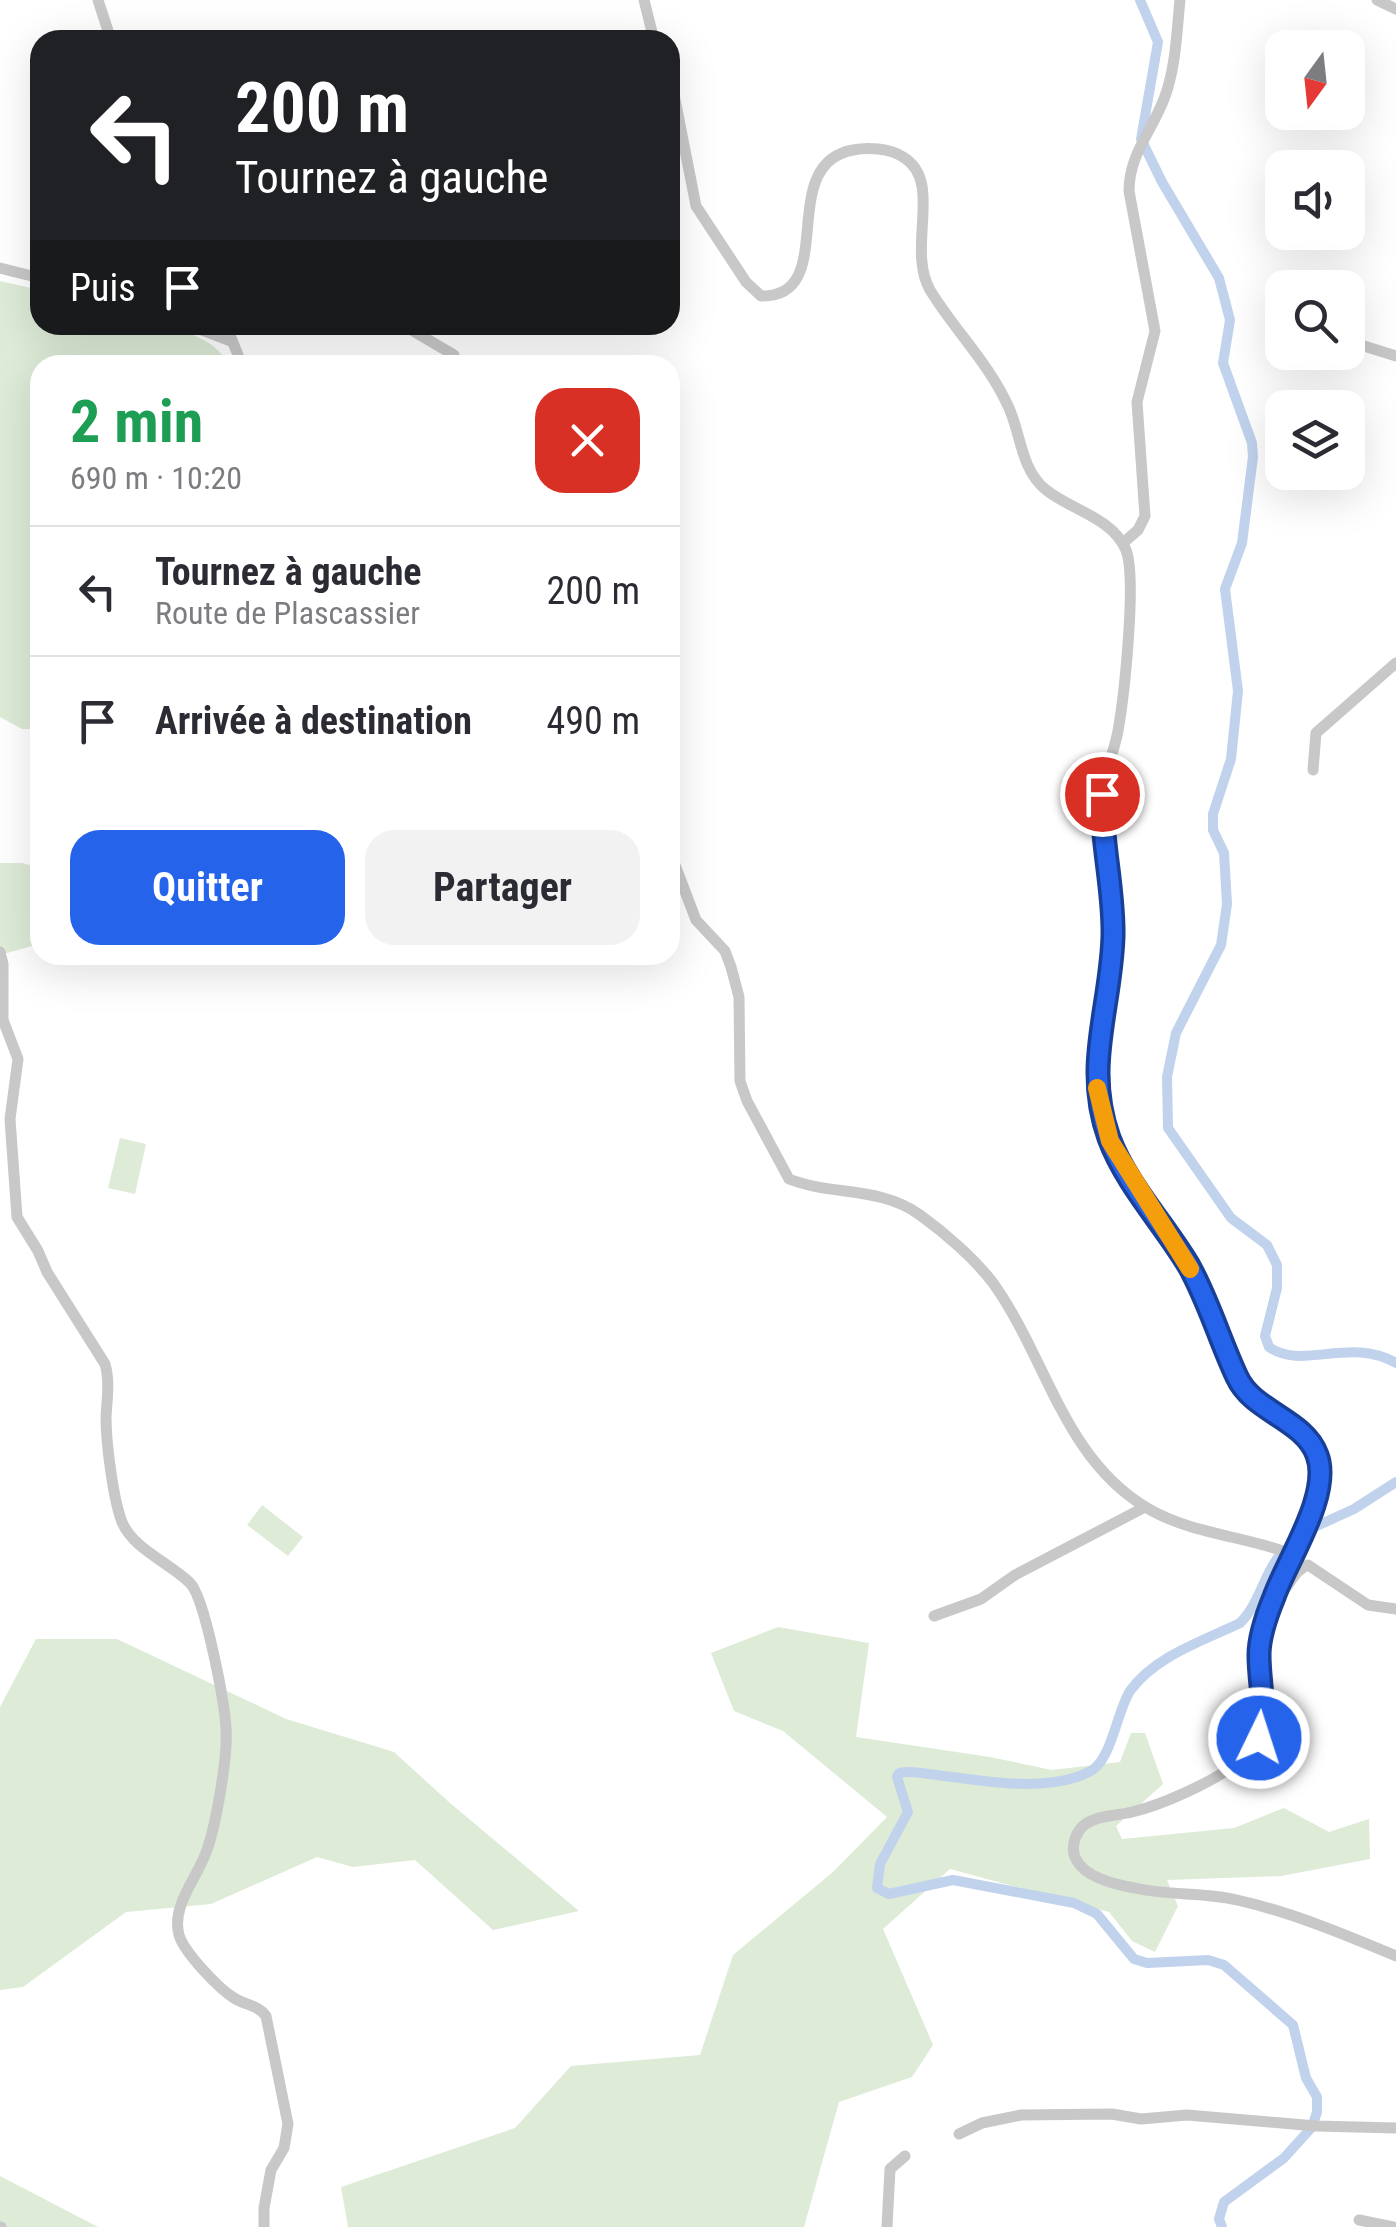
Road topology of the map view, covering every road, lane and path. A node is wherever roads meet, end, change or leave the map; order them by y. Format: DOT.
graph roads {
  1 [pos="98,0"];
  2 [pos="644,0"];
  3 [pos="1180,0"];
  4 [pos="1377,0"];
  5 [pos="1396,9"];
  6 [pos="108,30"];
  7 [pos="652,30"];
  8 [pos="680,135"];
  9 [pos="0,268"];
  10 [pos="30,276"];
  11 [pos="215,335"];
  12 [pos="229,335"];
  13 [pos="420,335"];
  14 [pos="231,341"];
  15 [pos="1365,346"];
  16 [pos="237,355"];
  17 [pos="454,355"];
  18 [pos="1396,356"];
  19 [pos="1122,543"];
  20 [pos="1396,663"];
  21 [pos="1313,770"];
  22 [pos="680,878"];
  23 [pos="0,952"];
  24 [pos="1145,1506"];
  25 [pos="1292,1554"];
  26 [pos="1274,1597"];
  27 [pos="1396,1609"];
  28 [pos="934,1616"];
  29 [pos="1396,1956"];
  30 [pos="1396,2128"];
  31 [pos="959,2134"];
  32 [pos="905,2156"];
  33 [pos="1358,2220"];
  34 [pos="264,2227"];
  35 [pos="886,2227"];
  36 [pos="1393,2227"];
  1 -- 6 [label="street"];
  2 -- 7 [label="street"];
  3 -- 19 [label="street"];
  4 -- 5 [label="street"];
  8 -- 19 [label="street"];
  9 -- 10 [label="street"];
  11 -- 14 [label="street"];
  12 -- 14 [label="street"];
  13 -- 17 [label="street"];
  14 -- 16 [label="street"];
  15 -- 18 [label="street"];
  19 -- 25 [label="street"];
  20 -- 21 [label="street"];
  22 -- 24 [label="street"];
  23 -- 34 [label="street"];
  24 -- 25 [label="street"];
  24 -- 28 [label="street"];
  25 -- 26 [label="street"];
  26 -- 27 [label="street"];
  26 -- 29 [label="street"];
  30 -- 31 [label="street"];
  32 -- 35 [label="street"];
  33 -- 36 [label="street"];
}
